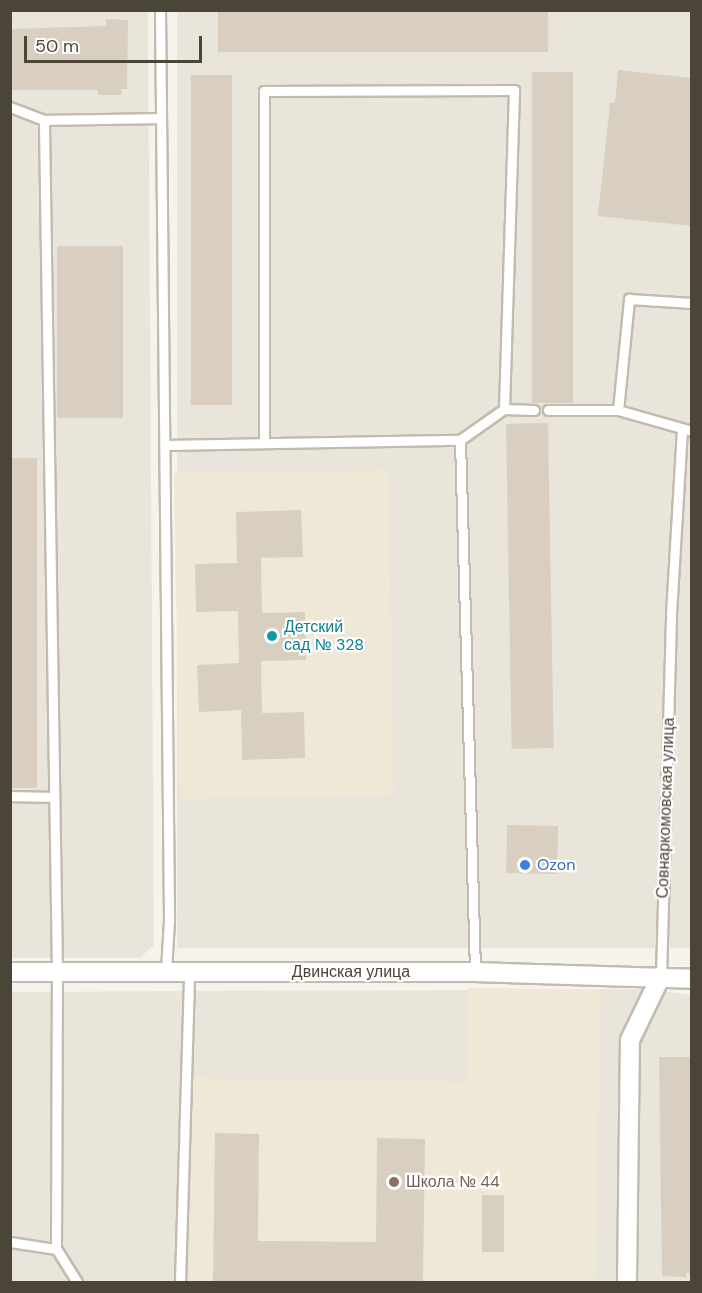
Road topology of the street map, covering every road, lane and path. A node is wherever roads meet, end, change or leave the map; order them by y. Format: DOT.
graph roads {
  1 [pos="160,10"];
  2 [pos="10,107"];
  3 [pos="161,118"];
  4 [pos="44,120"];
  5 [pos="692,303"];
  6 [pos="504,409"];
  7 [pos="534,410"];
  8 [pos="548,410"];
  9 [pos="618,410"];
  10 [pos="687,430"];
  11 [pos="460,440"];
  12 [pos="264,443"];
  13 [pos="165,445"];
  14 [pos="10,796"];
  15 [pos="53,797"];
  16 [pos="57,971"];
  17 [pos="166,971"];
  18 [pos="10,972"];
  19 [pos="189,972"];
  20 [pos="475,972"];
  21 [pos="661,976"];
  22 [pos="692,979"];
  23 [pos="10,1242"];
  24 [pos="56,1249"];
  25 [pos="77,1282"];
  26 [pos="180,1282"];
  27 [pos="627,1282"];
  1 -- 3 [label="lane"];
  2 -- 4 [label="lane"];
  3 -- 4 [label="lane"];
  3 -- 13 [label="lane"];
  4 -- 15 [label="lane"];
  5 -- 9 [label="lane"];
  6 -- 7 [label="lane"];
  6 -- 11 [label="lane"];
  6 -- 12 [label="lane"];
  8 -- 9 [label="lane, Совнаркомовская улица"];
  9 -- 10 [label="lane, Совнаркомовская улица"];
  10 -- 21 [label="lane, Совнаркомовская улица"];
  11 -- 12 [label="lane"];
  11 -- 20 [label="lane"];
  12 -- 13 [label="lane"];
  13 -- 17 [label="lane"];
  14 -- 15 [label="lane"];
  15 -- 16 [label="lane"];
  16 -- 17 [label="street, Двинская улица"];
  16 -- 18 [label="street, Двинская улица"];
  16 -- 24 [label="lane"];
  17 -- 19 [label="street, Двинская улица"];
  19 -- 20 [label="street, Двинская улица"];
  19 -- 26 [label="lane"];
  20 -- 21 [label="street, Двинская улица"];
  21 -- 22 [label="street, Двинская улица"];
  21 -- 27 [label="street, Совнаркомовская улица"];
  23 -- 24 [label="lane"];
  24 -- 25 [label="lane"];
}
